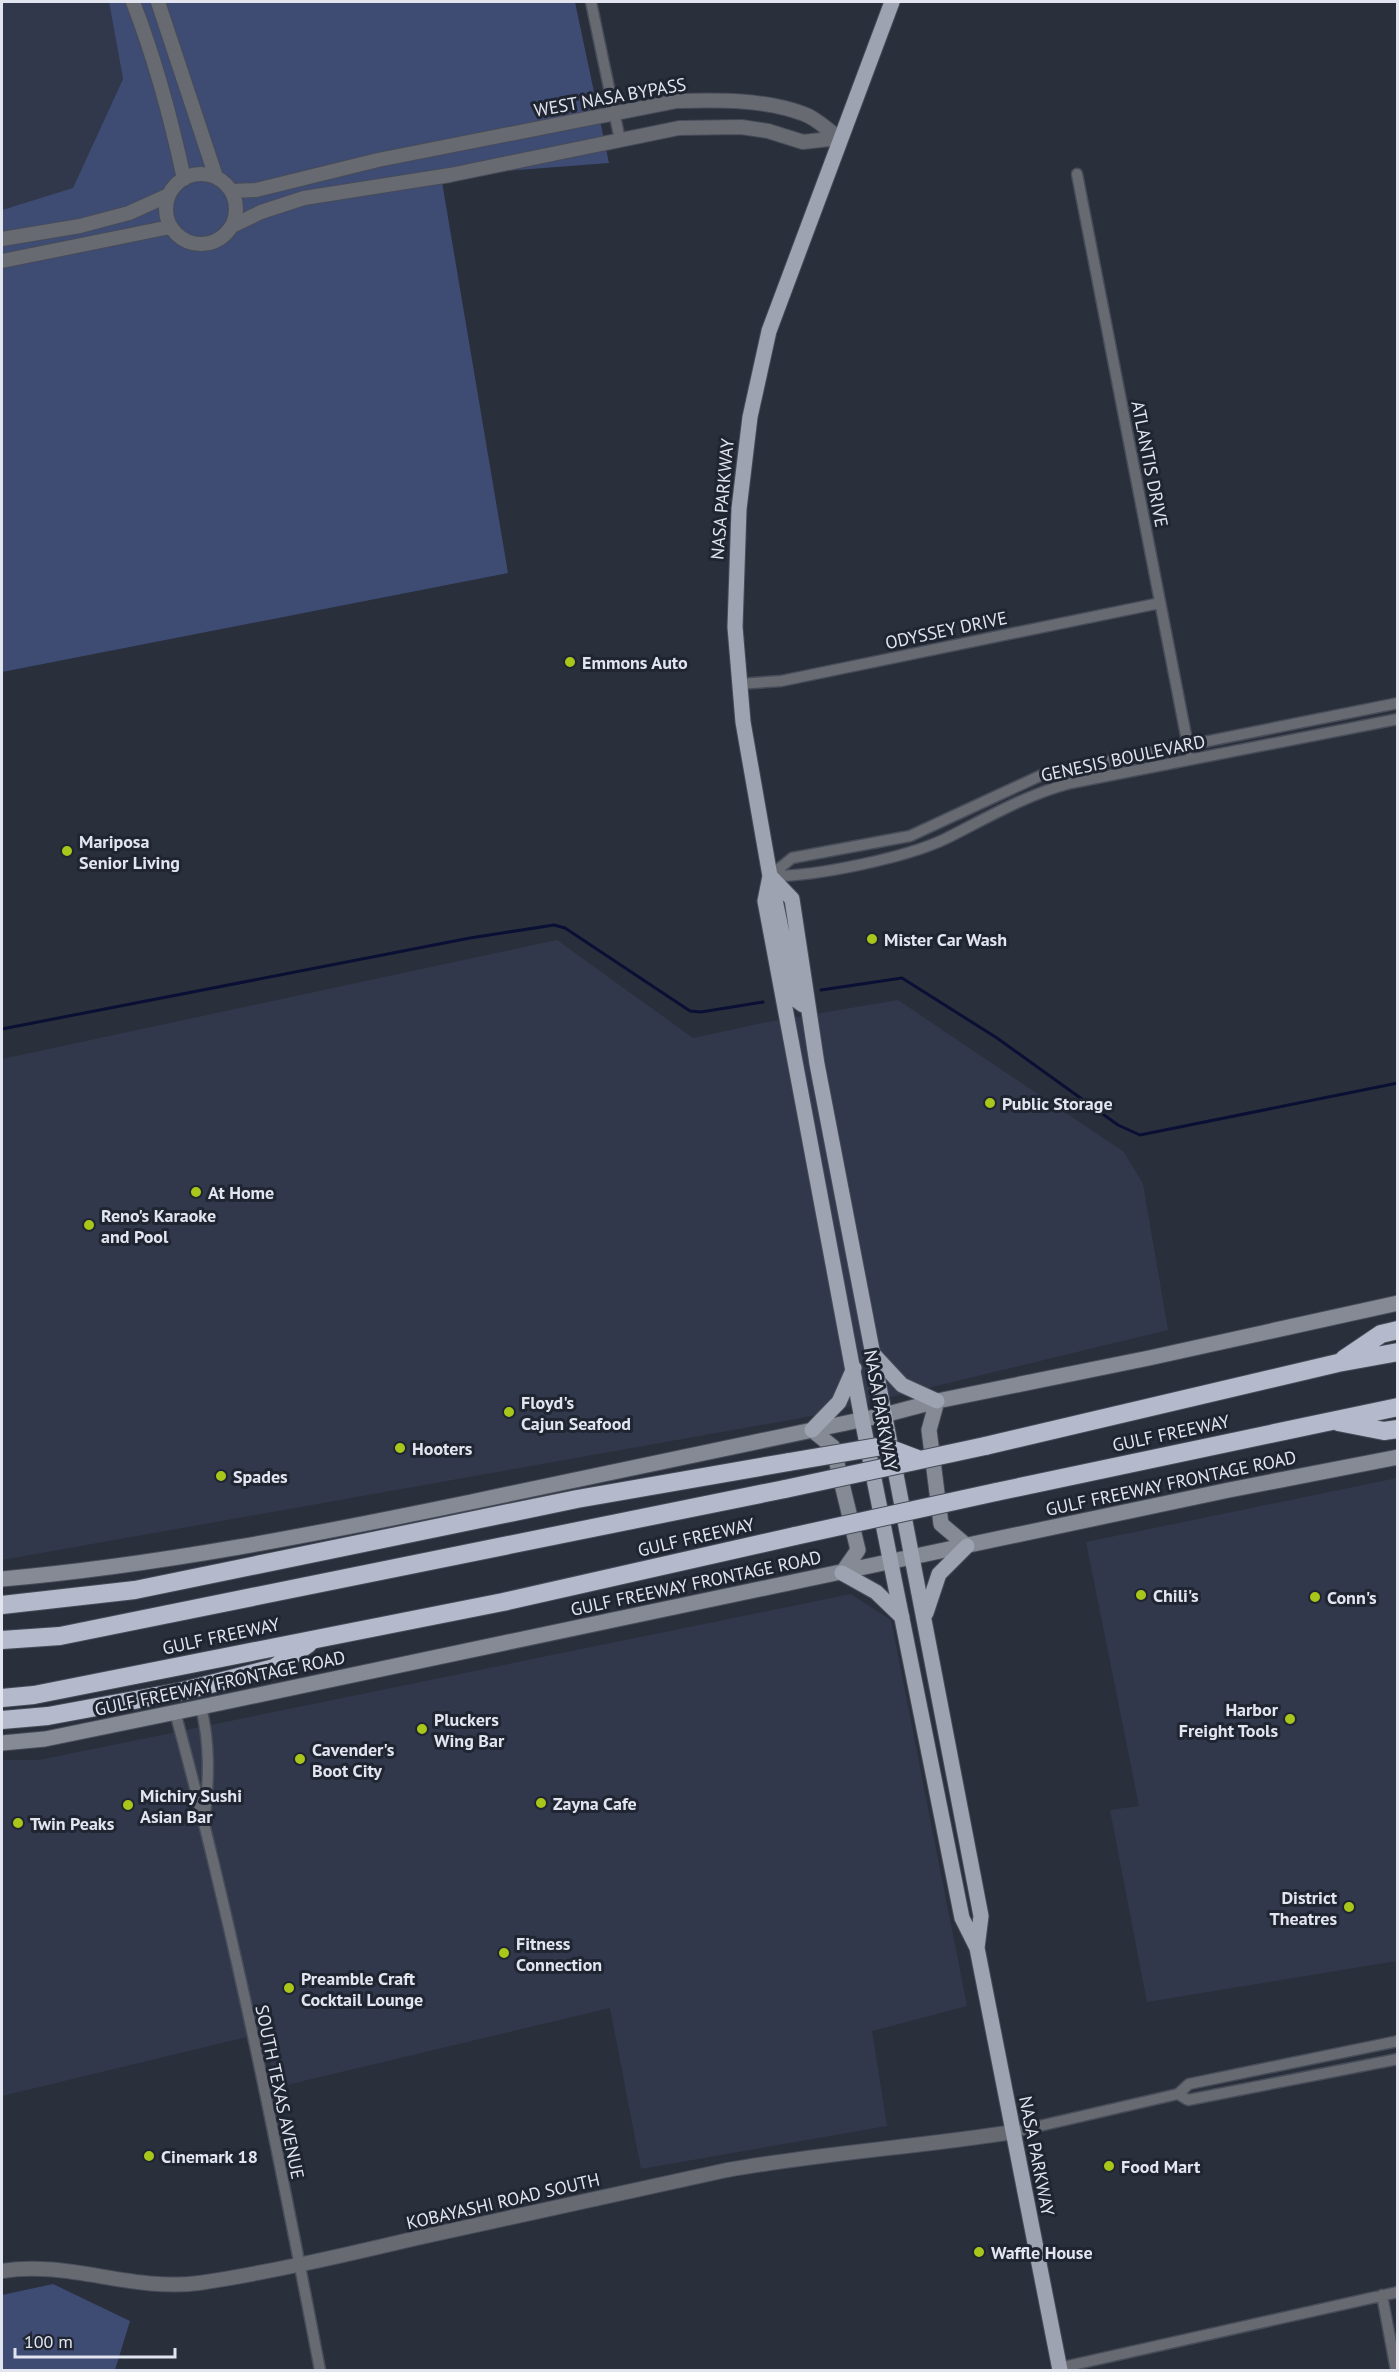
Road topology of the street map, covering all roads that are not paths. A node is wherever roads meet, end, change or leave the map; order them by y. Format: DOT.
graph roads {
  1 [pos="133,2"];
  2 [pos="158,2"];
  3 [pos="591,2"];
  4 [pos="892,2"];
  5 [pos="614,114"];
  6 [pos="839,138"];
  7 [pos="620,140"];
  8 [pos="1077,174"];
  9 [pos="216,177"];
  10 [pos="184,178"];
  11 [pos="232,191"];
  12 [pos="169,195"];
  13 [pos="232,226"];
  14 [pos="170,228"];
  15 [pos="2,239"];
  16 [pos="2,261"];
  17 [pos="1160,603"];
  18 [pos="738,684"];
  19 [pos="1398,703"];
  20 [pos="1360,710"];
  21 [pos="1398,719"];
  22 [pos="1363,726"];
  23 [pos="1187,745"];
  24 [pos="1190,760"];
  25 [pos="770,876"];
  26 [pos="817,1064"];
  27 [pos="795,1068"];
  28 [pos="1398,1303"];
  29 [pos="1398,1329"];
  30 [pos="1398,1352"];
  31 [pos="873,1354"];
  32 [pos="1338,1363"];
  33 [pos="854,1368"];
  34 [pos="937,1401"];
  35 [pos="1398,1407"];
  36 [pos="884,1415"];
  37 [pos="862,1419"];
  38 [pos="1330,1420"];
  39 [pos="1398,1429"];
  40 [pos="812,1430"];
  41 [pos="1398,1457"];
  42 [pos="920,1460"];
  43 [pos="967,1546"];
  44 [pos="914,1557"];
  45 [pos="891,1562"];
  46 [pos="842,1573"];
  47 [pos="2,1579"];
  48 [pos="2,1605"];
  49 [pos="925,1616"];
  50 [pos="902,1617"];
  51 [pos="316,1638"];
  52 [pos="2,1640"];
  53 [pos="2,1698"];
  54 [pos="201,1707"];
  55 [pos="175,1712"];
  56 [pos="2,1720"];
  57 [pos="2,1743"];
  58 [pos="205,1821"];
  59 [pos="977,1948"];
  60 [pos="1398,2041"];
  61 [pos="1398,2059"];
  62 [pos="1178,2094"];
  63 [pos="1013,2132"];
  64 [pos="300,2265"];
  65 [pos="2,2271"];
  66 [pos="1398,2292"];
  67 [pos="1382,2295"];
  68 [pos="1060,2369"];
  69 [pos="320,2370"];
  70 [pos="1396,2370"];
  1 -- 10 [label="street"];
  2 -- 9 [label="street"];
  3 -- 5 [label="street"];
  4 -- 6 [label="main road, NASA PARKWAY"];
  5 -- 6 [label="street, WEST NASA BYPASS"];
  5 -- 7 [label="street"];
  5 -- 11 [label="street, WEST NASA BYPASS"];
  6 -- 7 [label="street"];
  6 -- 18 [label="main road, NASA PARKWAY"];
  7 -- 13 [label="street"];
  8 -- 17 [label="street, ATLANTIS DRIVE"];
  9 -- 10 [label="street"];
  9 -- 11 [label="street"];
  10 -- 12 [label="street"];
  11 -- 13 [label="street"];
  12 -- 14 [label="street"];
  12 -- 15 [label="street"];
  13 -- 14 [label="street"];
  14 -- 16 [label="street"];
  17 -- 18 [label="street, ODYSSEY DRIVE"];
  17 -- 23 [label="street, ATLANTIS DRIVE"];
  18 -- 25 [label="main road, NASA PARKWAY"];
  19 -- 20 [label="street, GENESIS BOULEVARD"];
  20 -- 22 [label="street"];
  20 -- 23 [label="street, GENESIS BOULEVARD"];
  21 -- 22 [label="street, GENESIS BOULEVARD"];
  22 -- 24 [label="street, GENESIS BOULEVARD"];
  23 -- 24 [label="street, ATLANTIS DRIVE"];
  23 -- 25 [label="street, GENESIS BOULEVARD"];
  24 -- 25 [label="street, GENESIS BOULEVARD"];
  25 -- 26 [label="main road, NASA PARKWAY"];
  25 -- 27 [label="main road, NASA PARKWAY"];
  26 -- 27 [label="main road"];
  26 -- 31 [label="main road, NASA PARKWAY"];
  27 -- 33 [label="main road, NASA PARKWAY"];
  28 -- 34 [label="main road"];
  29 -- 32 [label="highway"];
  30 -- 32 [label="highway, GULF FREEWAY"];
  31 -- 34 [label="main road"];
  31 -- 36 [label="main road, NASA PARKWAY"];
  32 -- 42 [label="highway, GULF FREEWAY, bridge"];
  33 -- 37 [label="main road, NASA PARKWAY"];
  33 -- 40 [label="main road"];
  34 -- 36 [label="main road"];
  34 -- 43 [label="main road"];
  35 -- 38 [label="highway, GULF FREEWAY"];
  36 -- 37 [label="main road"];
  36 -- 44 [label="main road, NASA PARKWAY"];
  37 -- 40 [label="main road"];
  37 -- 45 [label="main road, NASA PARKWAY"];
  38 -- 39 [label="highway"];
  38 -- 51 [label="highway, GULF FREEWAY, bridge"];
  40 -- 46 [label="main road"];
  40 -- 47 [label="main road"];
  41 -- 43 [label="main road, GULF FREEWAY FRONTAGE ROAD"];
  42 -- 48 [label="highway, bridge"];
  42 -- 52 [label="highway, GULF FREEWAY, bridge"];
  43 -- 44 [label="main road, GULF FREEWAY FRONTAGE ROAD"];
  43 -- 49 [label="main road"];
  44 -- 45 [label="main road, GULF FREEWAY FRONTAGE ROAD"];
  44 -- 49 [label="main road, NASA PARKWAY"];
  45 -- 46 [label="main road, GULF FREEWAY FRONTAGE ROAD"];
  45 -- 50 [label="main road, NASA PARKWAY"];
  46 -- 50 [label="main road"];
  46 -- 54 [label="main road, GULF FREEWAY FRONTAGE ROAD"];
  49 -- 59 [label="main road, NASA PARKWAY"];
  50 -- 59 [label="main road, NASA PARKWAY"];
  51 -- 53 [label="highway, GULF FREEWAY"];
  51 -- 56 [label="highway"];
  54 -- 55 [label="main road, GULF FREEWAY FRONTAGE ROAD"];
  54 -- 58 [label="street, SOUTH TEXAS AVENUE"];
  55 -- 57 [label="main road, GULF FREEWAY FRONTAGE ROAD"];
  55 -- 58 [label="street, SOUTH TEXAS AVENUE"];
  58 -- 64 [label="street, SOUTH TEXAS AVENUE"];
  59 -- 63 [label="main road, NASA PARKWAY"];
  60 -- 62 [label="street"];
  61 -- 62 [label="street"];
  62 -- 63 [label="street"];
  63 -- 64 [label="street, KOBAYASHI ROAD SOUTH"];
  63 -- 68 [label="main road, NASA PARKWAY"];
  64 -- 65 [label="street, KOBAYASHI ROAD SOUTH"];
  64 -- 69 [label="street, SOUTH TEXAS AVENUE"];
  66 -- 67 [label="street"];
  67 -- 68 [label="street"];
  67 -- 70 [label="street"];
}
